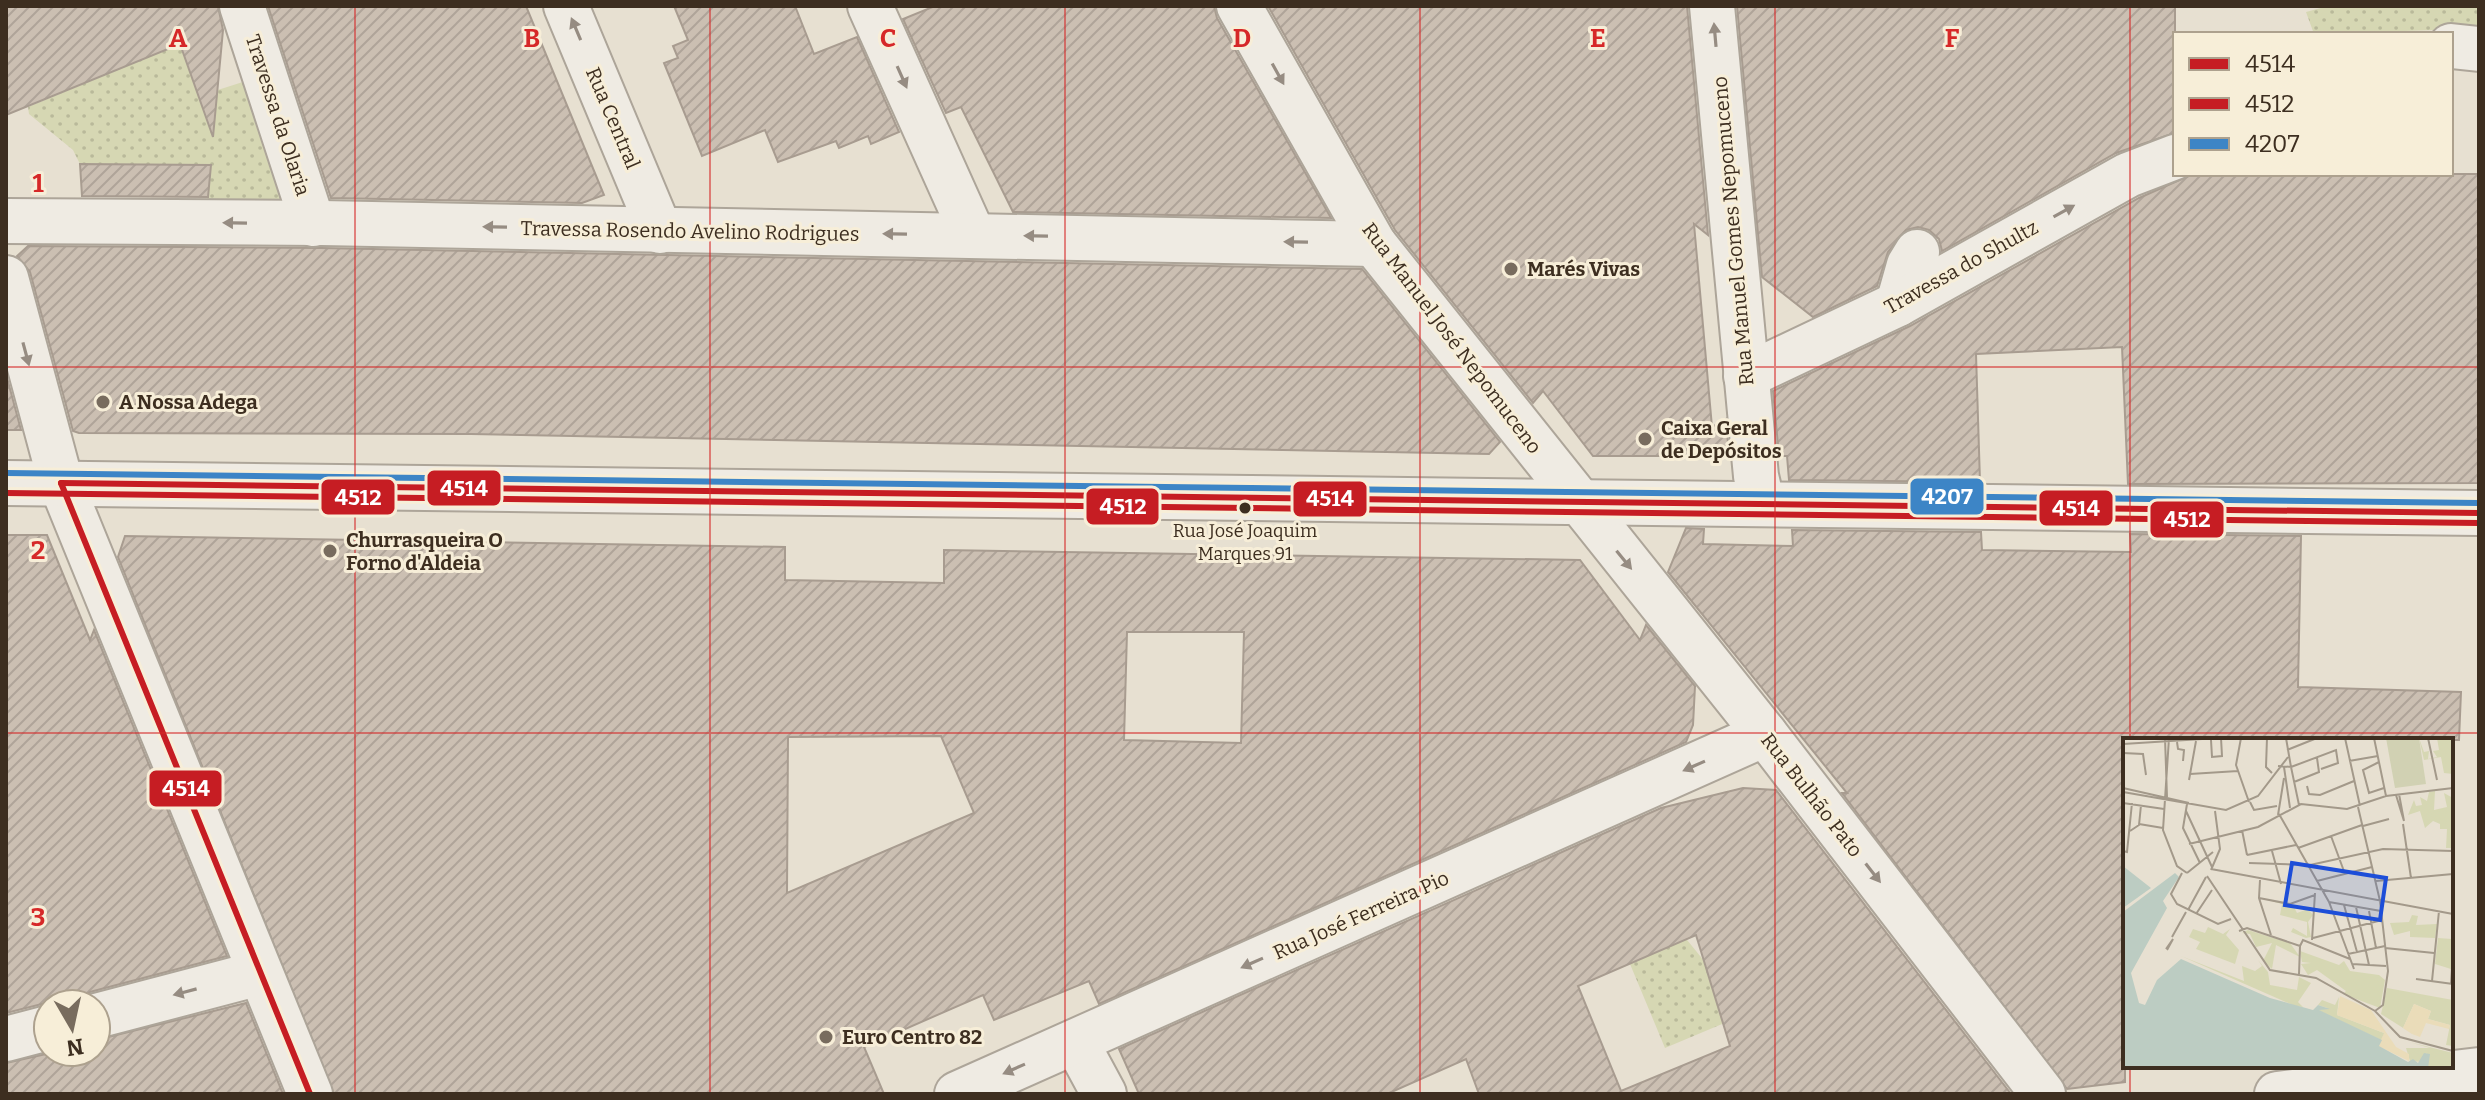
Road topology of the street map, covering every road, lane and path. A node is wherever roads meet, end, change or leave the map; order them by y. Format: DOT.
graph roads {
  1 [pos="242,6"];
  2 [pos="566,6"];
  3 [pos="870,6"];
  4 [pos="1239,6"];
  5 [pos="1712,6"];
  6 [pos="2453,46"];
  7 [pos="2479,49"];
  8 [pos="2173,158"];
  9 [pos="6,221"];
  10 [pos="313,224"];
  11 [pos="660,231"];
  12 [pos="973,235"];
  13 [pos="1374,244"];
  14 [pos="1917,252"];
  15 [pos="6,278"];
  16 [pos="1898,304"];
  17 [pos="1746,376"];
  18 [pos="6,483"];
  19 [pos="61,483"];
  20 [pos="1575,499"];
  21 [pos="1762,502"];
  22 [pos="2479,513"];
  23 [pos="1765,734"];
  24 [pos="260,973"];
  25 [pos="112,1012"];
  26 [pos="32,1032"];
  27 [pos="6,1039"];
  28 [pos="1076,1042"];
  29 [pos="2479,1070"];
  30 [pos="310,1094"];
  31 [pos="957,1094"];
  32 [pos="1104,1094"];
  33 [pos="2043,1094"];
  34 [pos="2277,1094"];
  1 -- 10 [label="street, Travessa da Olaria"];
  11 -- 2 [label="street, Rua Central, one-way"];
  3 -- 12 [label="street, one-way"];
  4 -- 13 [label="street, Rua Manuel José Nepomuceno, one-way"];
  17 -- 5 [label="street, Rua Manuel Gomes Nepomuceno, one-way"];
  6 -- 7 [label="street"];
  16 -- 8 [label="street, Travessa do Shultz, one-way"];
  10 -- 9 [label="street, Travessa Rosendo Avelino Rodrigues, one-way"];
  11 -- 10 [label="street, Travessa Rosendo Avelino Rodrigues, one-way"];
  12 -- 11 [label="street, Travessa Rosendo Avelino Rodrigues, one-way"];
  13 -- 12 [label="street, Travessa Rosendo Avelino Rodrigues, one-way"];
  13 -- 20 [label="street, Rua Manuel José Nepomuceno"];
  14 -- 16 [label="street"];
  15 -- 19 [label="street, one-way"];
  16 -- 17 [label="street, Travessa do Shultz"];
  17 -- 21 [label="street, Rua Manuel Gomes Nepomuceno"];
  18 -- 19 [label="street"];
  19 -- 20 [label="street"];
  19 -- 24 [label="street"];
  20 -- 21 [label="street"];
  20 -- 23 [label="street, Rua Bulhão Pato, one-way"];
  21 -- 22 [label="street"];
  23 -- 28 [label="street, Rua José Ferreira Pio, one-way"];
  23 -- 33 [label="street, Rua Bulhão Pato, one-way"];
  24 -- 25 [label="street, one-way"];
  24 -- 30 [label="street"];
  26 -- 27 [label="street"];
  28 -- 31 [label="street, Rua José Ferreira Pio, one-way"];
  28 -- 32 [label="street"];
  29 -- 34 [label="street"];
}
